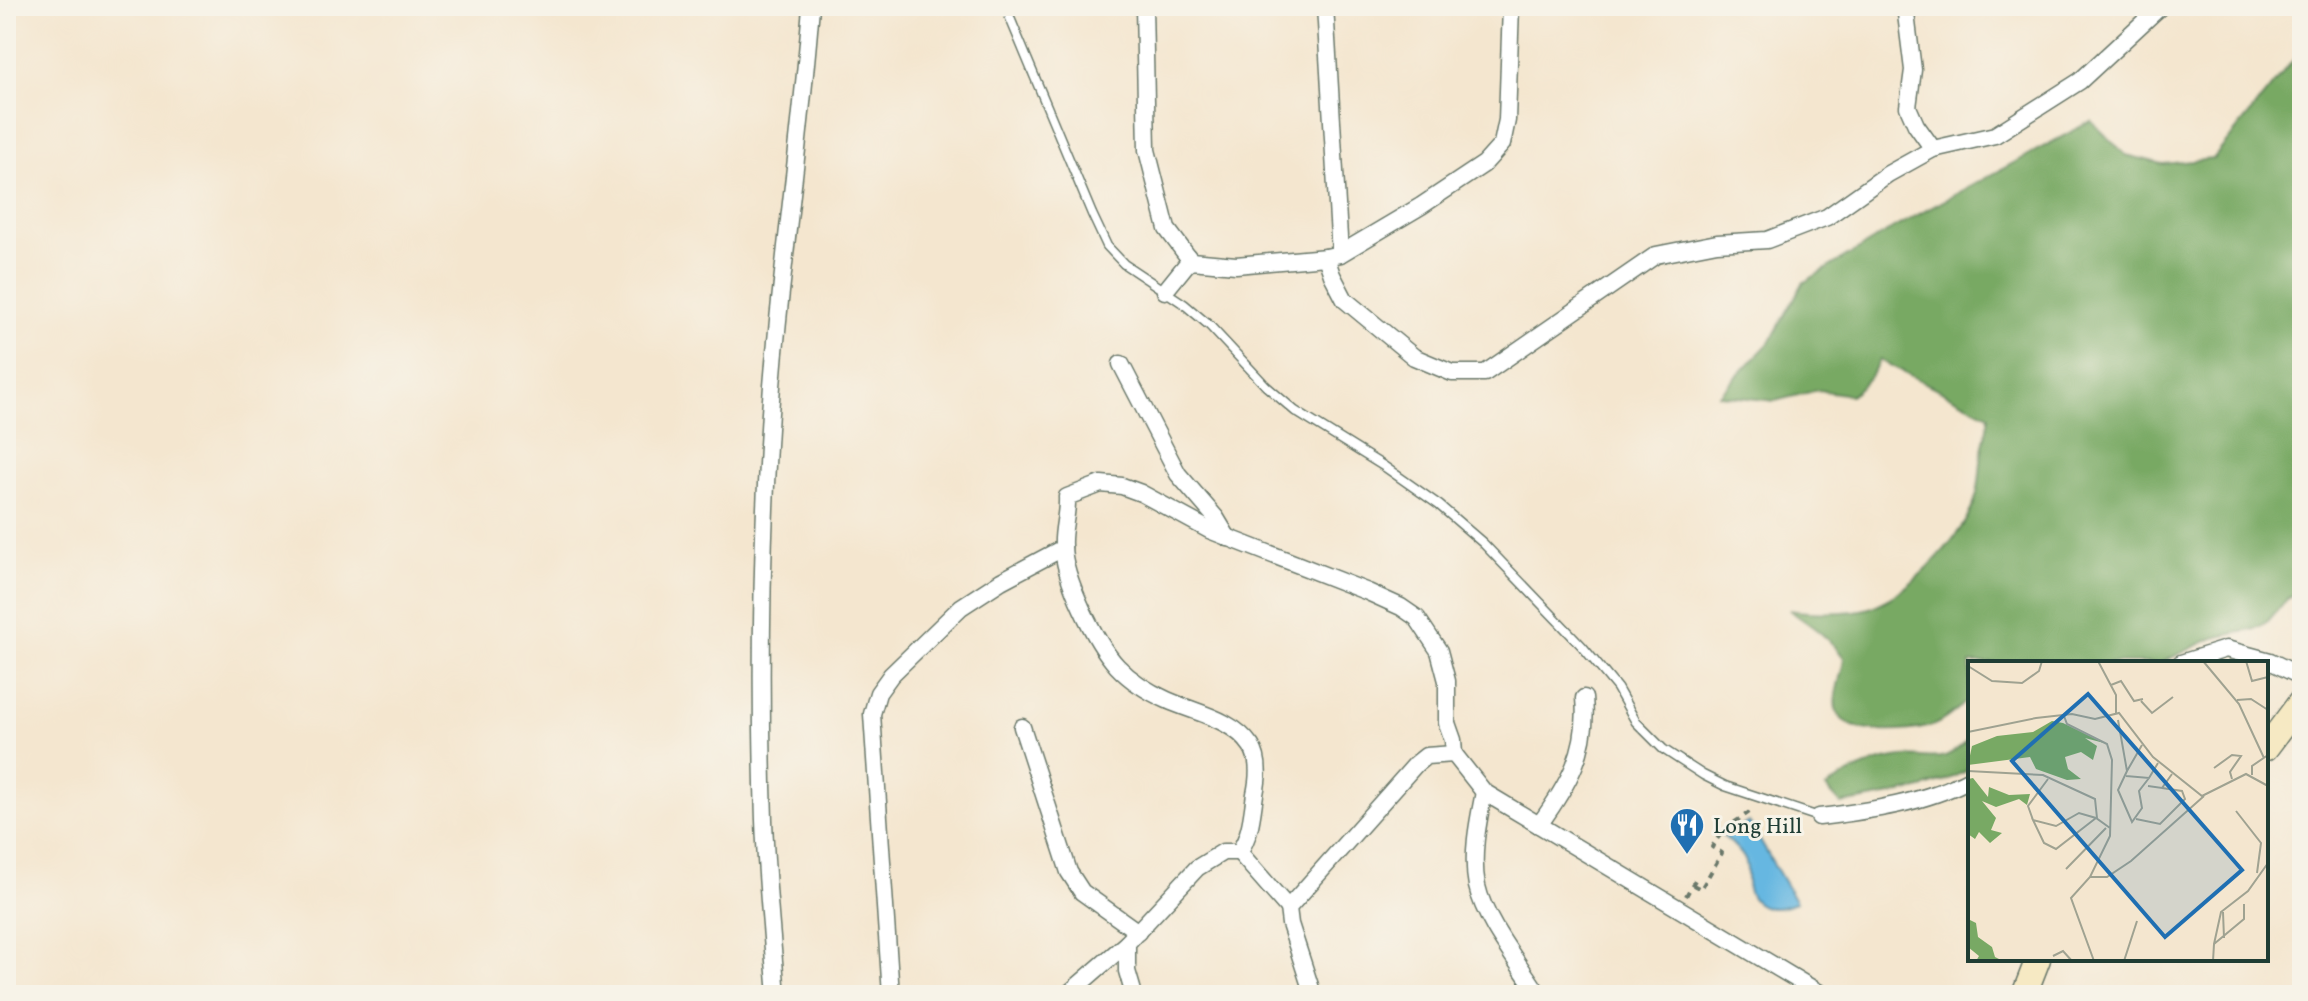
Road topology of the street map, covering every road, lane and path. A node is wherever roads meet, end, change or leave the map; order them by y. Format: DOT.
graph roads {
  1 [pos="811,6"];
  2 [pos="1005,6"];
  3 [pos="1144,6"];
  4 [pos="1325,6"];
  5 [pos="1511,6"];
  6 [pos="1905,6"];
  7 [pos="2161,6"];
  8 [pos="1933,149"];
  9 [pos="1333,255"];
  10 [pos="1191,261"];
  11 [pos="1165,291"];
  12 [pos="1121,364"];
  13 [pos="1229,539"];
  14 [pos="1063,548"];
  15 [pos="2187,661"];
  16 [pos="2302,677"];
  17 [pos="1584,698"];
  18 [pos="2302,700"];
  19 [pos="1022,727"];
  20 [pos="2268,745"];
  21 [pos="1454,754"];
  22 [pos="1968,780"];
  23 [pos="1484,792"];
  24 [pos="1755,807"];
  25 [pos="1819,817"];
  26 [pos="1539,825"];
  27 [pos="1239,852"];
  28 [pos="1693,885"];
  29 [pos="1288,908"];
  30 [pos="1133,937"];
  31 [pos="2037,961"];
  32 [pos="777,995"];
  33 [pos="891,995"];
  34 [pos="1067,995"];
  35 [pos="1134,995"];
  36 [pos="1313,995"];
  37 [pos="1539,995"];
  38 [pos="1823,995"];
  39 [pos="2024,995"];
  1 -- 32 [label="street"];
  2 -- 11 [label="lane"];
  3 -- 10 [label="street"];
  4 -- 9 [label="street"];
  5 -- 9 [label="street"];
  6 -- 8 [label="street"];
  7 -- 8 [label="street"];
  8 -- 9 [label="street"];
  9 -- 10 [label="street"];
  10 -- 11 [label="street"];
  11 -- 25 [label="lane"];
  12 -- 13 [label="street"];
  13 -- 14 [label="street"];
  13 -- 21 [label="street"];
  14 -- 27 [label="street"];
  14 -- 33 [label="street"];
  15 -- 16 [label="street"];
  17 -- 26 [label="street"];
  18 -- 20 [label="main road"];
  19 -- 30 [label="street"];
  21 -- 23 [label="street"];
  21 -- 29 [label="street"];
  22 -- 25 [label="street"];
  23 -- 26 [label="street"];
  23 -- 37 [label="street"];
  24 -- 28 [label="path"];
  26 -- 38 [label="street"];
  27 -- 29 [label="street"];
  27 -- 30 [label="street"];
  29 -- 36 [label="street"];
  30 -- 34 [label="street"];
  30 -- 35 [label="street"];
  31 -- 39 [label="main road"];
}
